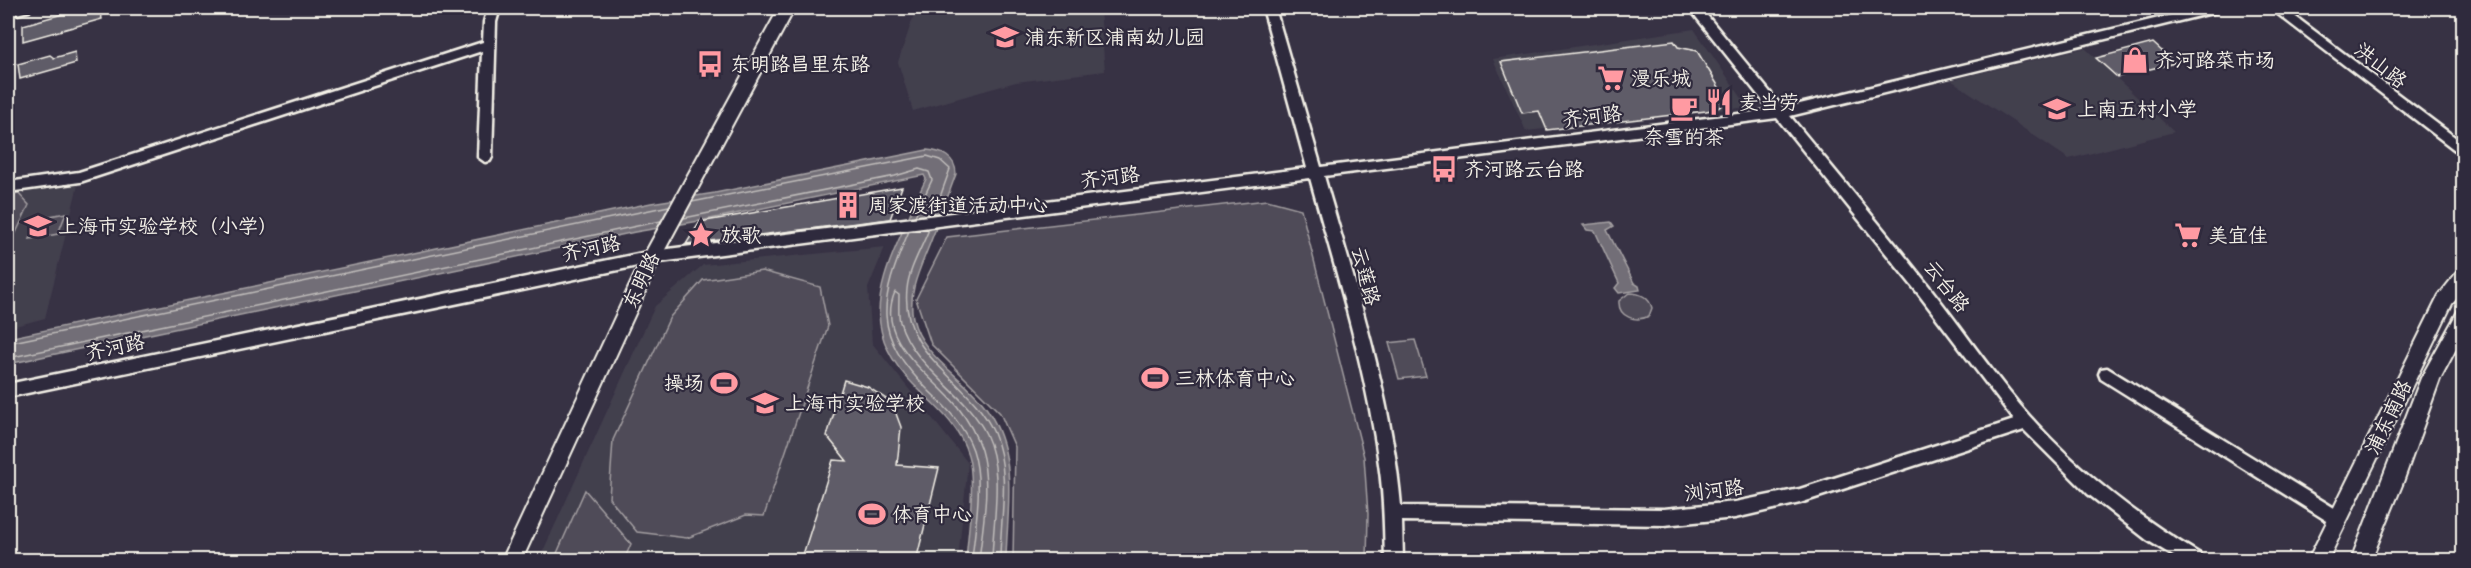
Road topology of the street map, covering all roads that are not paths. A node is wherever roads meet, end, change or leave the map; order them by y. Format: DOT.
graph roads {
  1 [pos="25,8"];
  2 [pos="494,8"];
  3 [pos="787,8"];
  4 [pos="1269,8"];
  5 [pos="1695,8"];
  6 [pos="2216,8"];
  7 [pos="2276,8"];
  8 [pos="8,12"];
  9 [pos="490,45"];
  10 [pos="1781,113"];
  11 [pos="2463,152"];
  12 [pos="485,157"];
  13 [pos="1317,171"];
  14 [pos="8,187"];
  15 [pos="652,257"];
  16 [pos="2463,276"];
  17 [pos="2463,316"];
  18 [pos="2107,374"];
  19 [pos="8,391"];
  20 [pos="2028,422"];
  21 [pos="1393,513"];
  22 [pos="2338,519"];
  23 [pos="512,561"];
  24 [pos="1394,561"];
  25 [pos="2194,561"];
  26 [pos="2318,561"];
  27 [pos="2361,561"];
  1 -- 8 [label="street"];
  2 -- 9 [label="street"];
  3 -- 15 [label="main road, 东明路"];
  4 -- 13 [label="street, 云莲路"];
  5 -- 10 [label="street, 云台路"];
  6 -- 10 [label="street, 齐河路"];
  7 -- 11 [label="street, 洪山路"];
  9 -- 12 [label="street"];
  9 -- 14 [label="street"];
  10 -- 13 [label="street, 齐河路"];
  10 -- 20 [label="street, 云台路"];
  13 -- 15 [label="street, 齐河路"];
  13 -- 21 [label="street, 云莲路"];
  15 -- 19 [label="street, 齐河路"];
  15 -- 23 [label="main road, 东明路"];
  16 -- 22 [label="main road, 浦东南路"];
  17 -- 27 [label="main road, 浦东南路"];
  18 -- 22 [label="street"];
  20 -- 21 [label="street, 浏河路"];
  20 -- 25 [label="street, 云台路"];
  21 -- 24 [label="street, 云莲路"];
  22 -- 26 [label="main road, 浦东南路"];
}
